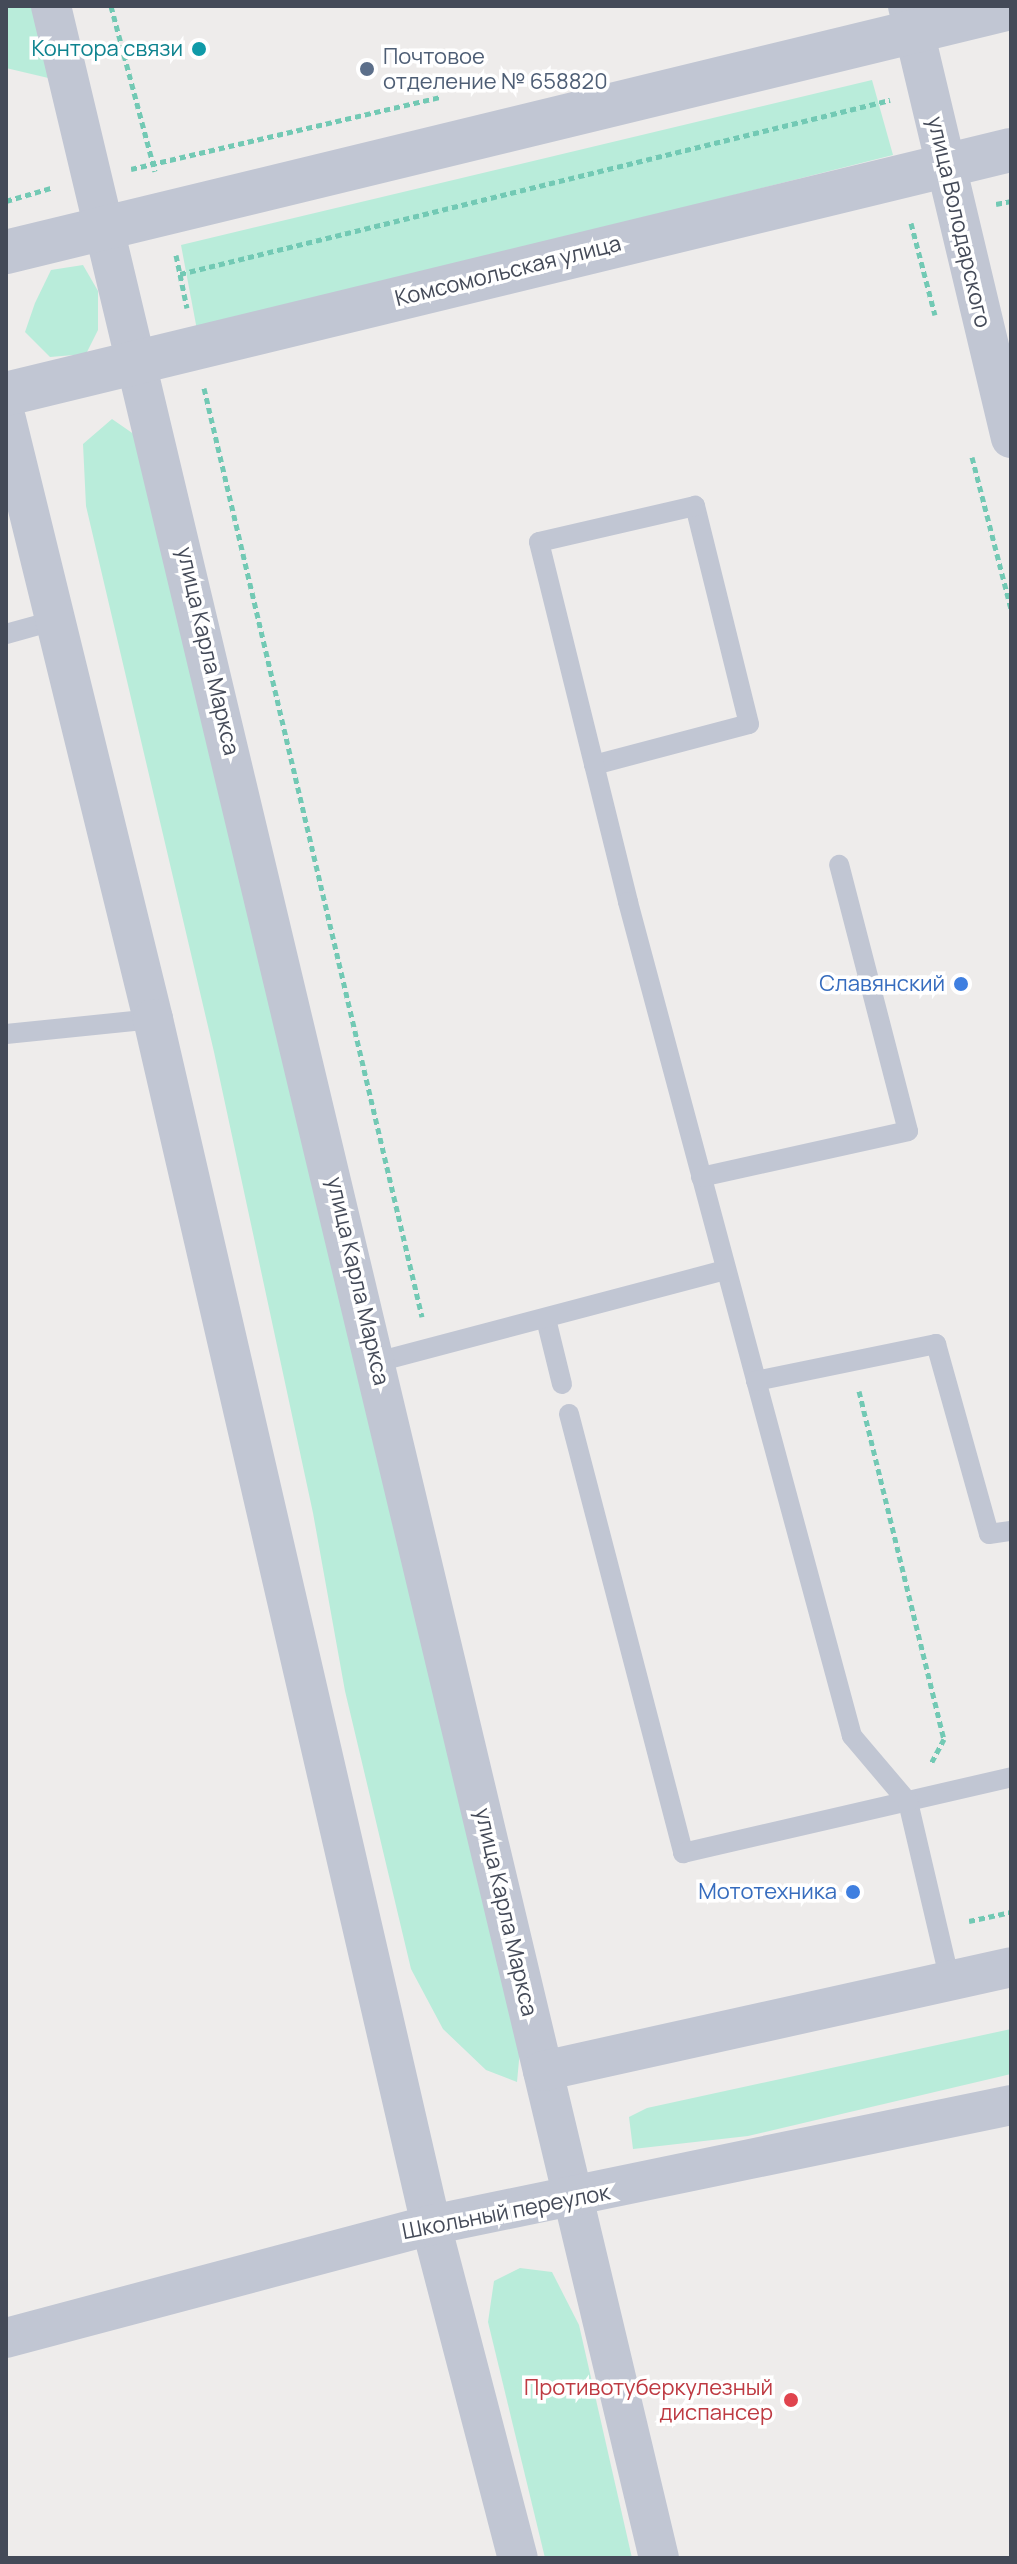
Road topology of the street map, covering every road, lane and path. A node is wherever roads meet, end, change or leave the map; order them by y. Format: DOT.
graph roads {
  1 [pos="51,6"];
  2 [pos="111,6"];
  3 [pos="1011,8"];
  4 [pos="911,19"];
  5 [pos="928,91"];
  6 [pos="446,96"];
  7 [pos="1011,150"];
  8 [pos="153,165"];
  9 [pos="946,165"];
  10 [pos="93,177"];
  11 [pos="6,201"];
  12 [pos="166,213"];
  13 [pos="106,228"];
  14 [pos="6,252"];
  15 [pos="180,274"];
  16 [pos="196,347"];
  17 [pos="139,361"];
  18 [pos="6,394"];
  19 [pos="6,419"];
  20 [pos="1011,438"];
  21 [pos="56,620"];
  22 [pos="6,634"];
  23 [pos="594,765"];
  24 [pos="839,865"];
  25 [pos="153,1019"];
  26 [pos="6,1034"];
  27 [pos="701,1177"];
  28 [pos="726,1270"];
  29 [pos="546,1319"];
  30 [pos="429,1349"];
  31 [pos="851,1360"];
  32 [pos="377,1362"];
  33 [pos="756,1381"];
  34 [pos="562,1384"];
  35 [pos="569,1414"];
  36 [pos="1011,1531"];
  37 [pos="1011,1777"];
  38 [pos="908,1802"];
  39 [pos="1011,1912"];
  40 [pos="938,1929"];
  41 [pos="1011,1967"];
  42 [pos="950,1981"];
  43 [pos="543,2071"];
  44 [pos="1011,2105"];
  45 [pos="573,2199"];
  46 [pos="431,2225"];
  47 [pos="6,2338"];
  48 [pos="518,2558"];
  49 [pos="659,2558"];
  1 -- 10 [label="street, улица Карла Маркса"];
  2 -- 8 [label="path"];
  3 -- 4 [label="street"];
  4 -- 5 [label="street, улица Володарского"];
  4 -- 12 [label="street"];
  5 -- 9 [label="street, улица Володарского"];
  5 -- 15 [label="path"];
  6 -- 8 [label="path"];
  7 -- 9 [label="street, Комсомольская улица"];
  8 -- 10 [label="path"];
  8 -- 12 [label="path"];
  9 -- 16 [label="street, Комсомольская улица"];
  9 -- 20 [label="street, улица Володарского"];
  10 -- 11 [label="path"];
  10 -- 13 [label="street, улица Карла Маркса"];
  12 -- 13 [label="street"];
  12 -- 15 [label="path"];
  13 -- 14 [label="street"];
  13 -- 17 [label="street, улица Карла Маркса"];
  15 -- 16 [label="path"];
  16 -- 17 [label="street, Комсомольская улица"];
  16 -- 30 [label="path"];
  17 -- 18 [label="street, Комсомольская улица"];
  17 -- 32 [label="street, улица Карла Маркса"];
  19 -- 21 [label="street"];
  21 -- 22 [label="lane"];
  21 -- 25 [label="street"];
  23 -- 23 [label="lane"];
  23 -- 27 [label="lane"];
  24 -- 27 [label="lane"];
  25 -- 26 [label="lane"];
  25 -- 46 [label="street"];
  27 -- 28 [label="lane"];
  28 -- 29 [label="lane"];
  28 -- 33 [label="lane"];
  29 -- 30 [label="lane"];
  29 -- 34 [label="lane"];
  30 -- 32 [label="lane"];
  31 -- 33 [label="lane"];
  31 -- 36 [label="lane"];
  31 -- 38 [label="path"];
  32 -- 43 [label="street, улица Карла Маркса"];
  33 -- 38 [label="lane"];
  35 -- 38 [label="lane"];
  37 -- 38 [label="lane"];
  38 -- 40 [label="lane"];
  39 -- 40 [label="path"];
  40 -- 42 [label="lane"];
  41 -- 42 [label="street"];
  42 -- 43 [label="street"];
  43 -- 45 [label="street, улица Карла Маркса"];
  44 -- 45 [label="street, Школьный переулок"];
  45 -- 46 [label="street, Школьный переулок"];
  45 -- 49 [label="street, улица Карла Маркса"];
  46 -- 47 [label="street, Школьный переулок"];
  46 -- 48 [label="street"];
}
